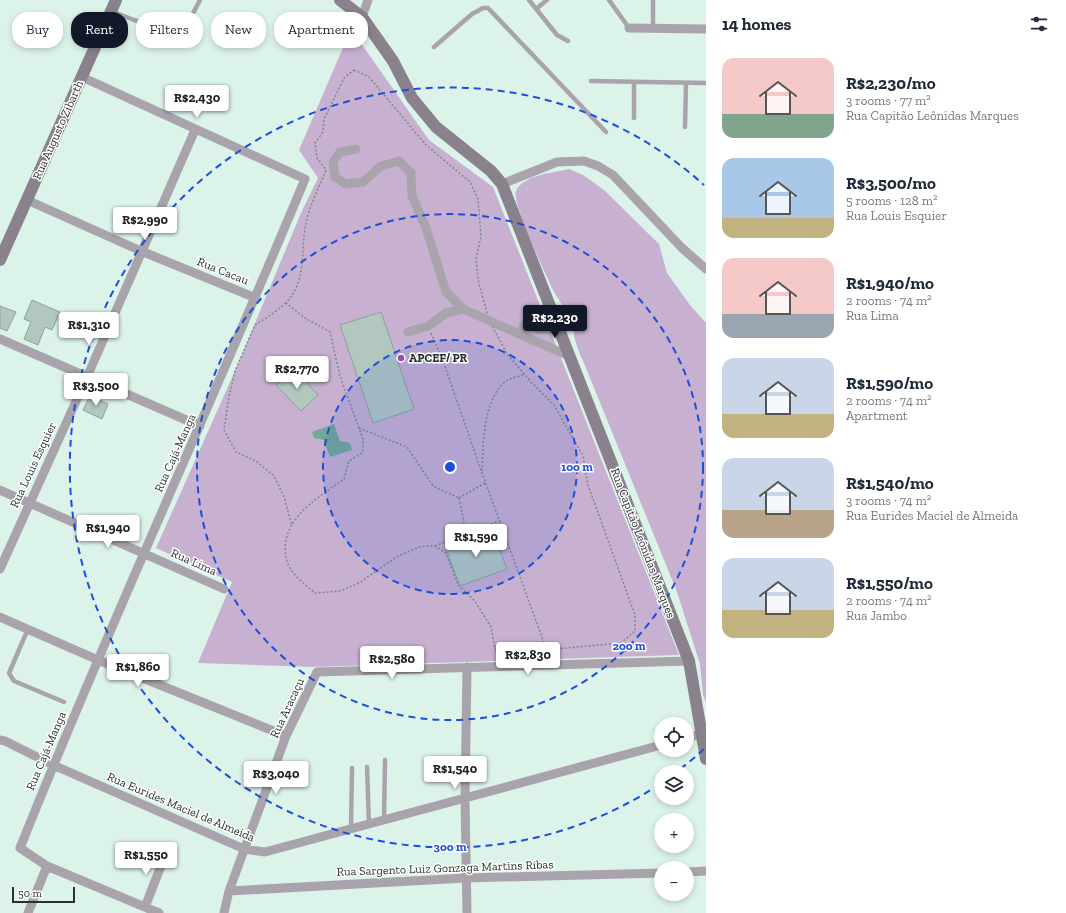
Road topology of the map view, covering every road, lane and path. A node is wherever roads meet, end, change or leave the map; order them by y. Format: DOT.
graph roads {
  1 [pos="200,0"];
  2 [pos="340,0"];
  3 [pos="368,0"];
  4 [pos="529,0"];
  5 [pos="547,0"];
  6 [pos="610,0"];
  7 [pos="653,0"];
  8 [pos="114,6"];
  9 [pos="536,9"];
  10 [pos="356,12"];
  11 [pos="364,12"];
  12 [pos="368,26"];
  13 [pos="653,27"];
  14 [pos="629,28"];
  15 [pos="706,29"];
  16 [pos="568,42"];
  17 [pos="434,47"];
  18 [pos="82,77"];
  19 [pos="591,81"];
  20 [pos="634,82"];
  21 [pos="686,83"];
  22 [pos="706,83"];
  23 [pos="634,118"];
  24 [pos="685,127"];
  25 [pos="195,130"];
  26 [pos="606,132"];
  27 [pos="356,149"];
  28 [pos="502,184"];
  29 [pos="27,200"];
  30 [pos="141,251"];
  31 [pos="0,260"];
  32 [pos="706,269"];
  33 [pos="256,298"];
  34 [pos="286,303"];
  35 [pos="463,309"];
  36 [pos="489,320"];
  37 [pos="428,326"];
  38 [pos="539,329"];
  39 [pos="559,330"];
  40 [pos="408,332"];
  41 [pos="520,334"];
  42 [pos="0,339"];
  43 [pos="533,341"];
  44 [pos="569,356"];
  45 [pos="524,375"];
  46 [pos="87,377"];
  47 [pos="200,426"];
  48 [pos="359,428"];
  49 [pos="482,473"];
  50 [pos="485,483"];
  51 [pos="0,490"];
  52 [pos="459,498"];
  53 [pos="29,502"];
  54 [pos="499,521"];
  55 [pos="292,526"];
  56 [pos="466,534"];
  57 [pos="435,546"];
  58 [pos="143,553"];
  59 [pos="0,569"];
  60 [pos="224,589"];
  61 [pos="0,617"];
  62 [pos="28,629"];
  63 [pos="547,651"];
  64 [pos="98,660"];
  65 [pos="689,661"];
  66 [pos="468,667"];
  67 [pos="64,702"];
  68 [pos="701,734"];
  69 [pos="286,736"];
  70 [pos="694,736"];
  71 [pos="0,740"];
  72 [pos="654,747"];
  73 [pos="706,758"];
  74 [pos="385,760"];
  75 [pos="53,765"];
  76 [pos="367,767"];
  77 [pos="352,768"];
  78 [pos="465,798"];
  79 [pos="384,820"];
  80 [pos="369,824"];
  81 [pos="351,829"];
  82 [pos="244,849"];
  83 [pos="166,853"];
  84 [pos="47,866"];
  85 [pos="706,871"];
  86 [pos="654,872"];
  87 [pos="694,872"];
  88 [pos="466,878"];
  89 [pos="229,891"];
  90 [pos="145,907"];
  91 [pos="28,913"];
  92 [pos="159,913"];
  93 [pos="224,913"];
  94 [pos="467,913"];
  1 -- 8 [label="lane"];
  2 -- 10 [label="street, Rua Capitão Leônidas Marques"];
  3 -- 11 [label="street"];
  4 -- 9 [label="lane"];
  5 -- 9 [label="lane"];
  6 -- 14 [label="lane"];
  7 -- 13 [label="lane"];
  8 -- 18 [label="street, Rua Augusto Zibarth"];
  9 -- 16 [label="lane"];
  12 -- 28 [label="street, Rua Capitão Leônidas Marques"];
  13 -- 14 [label="street"];
  13 -- 15 [label="street"];
  17 -- 26 [label="lane"];
  18 -- 25 [label="street"];
  18 -- 29 [label="street, Rua Augusto Zibarth"];
  19 -- 20 [label="lane"];
  20 -- 21 [label="lane"];
  20 -- 23 [label="lane"];
  21 -- 22 [label="lane"];
  21 -- 24 [label="lane"];
  25 -- 30 [label="street, Rua Louis Esquier"];
  25 -- 33 [label="street, Rua Cajá-Manga"];
  27 -- 35 [label="street"];
  28 -- 32 [label="street"];
  28 -- 39 [label="street, Rua Capitão Leônidas Marques"];
  29 -- 30 [label="street, Rua Cacau"];
  29 -- 31 [label="street, Rua Augusto Zibarth"];
  30 -- 33 [label="street, Rua Cacau"];
  30 -- 46 [label="street, Rua Louis Esquier"];
  33 -- 47 [label="street, Rua Cajá-Manga"];
  34 -- 36 [label="path"];
  34 -- 48 [label="path"];
  34 -- 55 [label="path"];
  35 -- 36 [label="street"];
  35 -- 37 [label="street"];
  36 -- 41 [label="street"];
  36 -- 45 [label="path"];
  37 -- 40 [label="street"];
  37 -- 49 [label="path"];
  38 -- 39 [label="street"];
  38 -- 41 [label="street"];
  38 -- 43 [label="street"];
  39 -- 44 [label="street, Rua Capitão Leônidas Marques"];
  41 -- 43 [label="street"];
  42 -- 46 [label="street"];
  43 -- 44 [label="street"];
  44 -- 65 [label="street, Rua Capitão Leônidas Marques"];
  45 -- 49 [label="path"];
  45 -- 63 [label="path"];
  46 -- 47 [label="street"];
  46 -- 53 [label="street, Rua Louis Esquier"];
  47 -- 58 [label="street, Rua Cajá-Manga"];
  48 -- 52 [label="path"];
  48 -- 55 [label="path"];
  49 -- 50 [label="path"];
  50 -- 52 [label="path"];
  50 -- 54 [label="path"];
  51 -- 53 [label="street, Rua Lima"];
  52 -- 56 [label="path"];
  53 -- 58 [label="street, Rua Lima"];
  53 -- 59 [label="street, Rua Louis Esquier"];
  54 -- 56 [label="path"];
  54 -- 63 [label="path"];
  55 -- 57 [label="path"];
  56 -- 57 [label="path"];
  57 -- 63 [label="path"];
  58 -- 60 [label="street, Rua Lima"];
  58 -- 64 [label="street, Rua Cajá-Manga"];
  61 -- 62 [label="street"];
  62 -- 64 [label="street"];
  62 -- 67 [label="lane"];
  64 -- 69 [label="street"];
  64 -- 75 [label="street, Rua Cajá-Manga"];
  65 -- 66 [label="street"];
  65 -- 68 [label="street, Rua Capitão Leônidas Marques"];
  66 -- 69 [label="street, Rua Aracaçu"];
  66 -- 78 [label="street"];
  68 -- 70 [label="street"];
  68 -- 73 [label="street, Rua Capitão Leônidas Marques"];
  69 -- 82 [label="street, Rua Aracaçu"];
  71 -- 75 [label="street, Rua Eurides Maciel de Almeida"];
  72 -- 78 [label="street, Rua Eurides Maciel de Almeida"];
  74 -- 79 [label="lane"];
  75 -- 82 [label="street, Rua Eurides Maciel de Almeida"];
  75 -- 84 [label="street, Rua Cajá-Manga"];
  76 -- 80 [label="lane"];
  77 -- 81 [label="lane"];
  78 -- 79 [label="street, Rua Eurides Maciel de Almeida"];
  78 -- 88 [label="street"];
  79 -- 80 [label="street, Rua Eurides Maciel de Almeida"];
  80 -- 81 [label="street, Rua Eurides Maciel de Almeida"];
  81 -- 82 [label="street, Rua Eurides Maciel de Almeida"];
  82 -- 89 [label="street, Rua Aracaçu"];
  83 -- 90 [label="street"];
  84 -- 90 [label="street"];
  84 -- 91 [label="street"];
  85 -- 87 [label="street"];
  86 -- 88 [label="street, Rua Sargento Luiz Gonzaga Martins Ribas"];
  88 -- 89 [label="street, Rua Sargento Luiz Gonzaga Martins Ribas"];
  88 -- 94 [label="street"];
  89 -- 93 [label="street, Rua Aracaçu"];
  90 -- 92 [label="street"];
}
